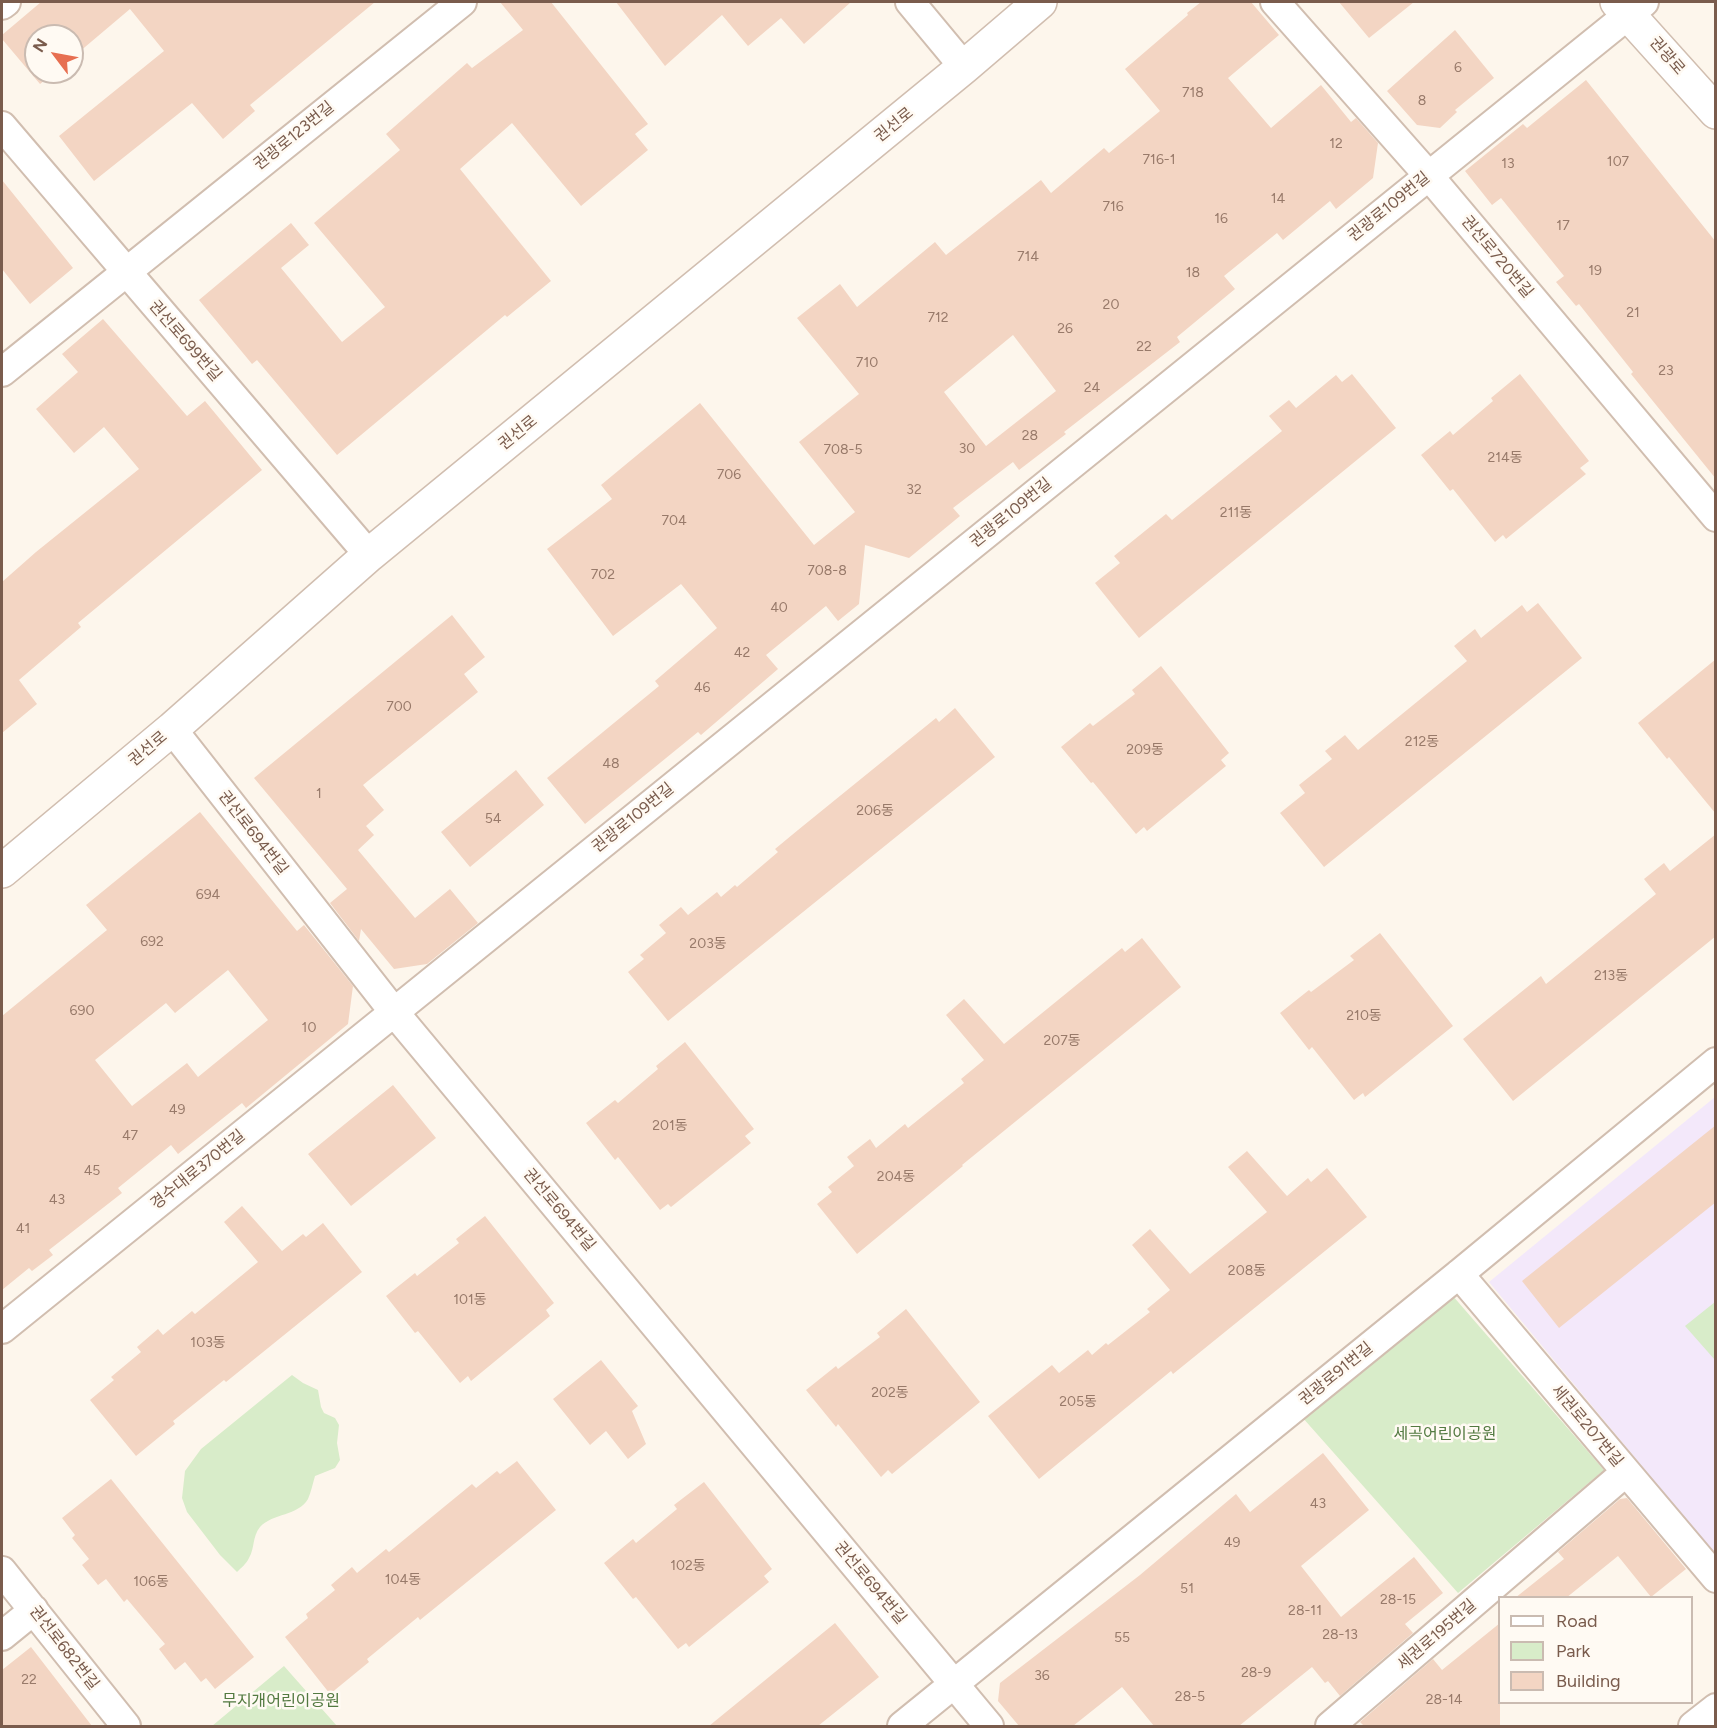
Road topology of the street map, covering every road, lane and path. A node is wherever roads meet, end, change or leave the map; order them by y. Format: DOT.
graph roads {
  1 [pos="6,2"];
  2 [pos="462,2"];
  3 [pos="910,2"];
  4 [pos="1040,2"];
  5 [pos="1275,2"];
  6 [pos="2,5"];
  7 [pos="1630,6"];
  8 [pos="964,67"];
  9 [pos="1716,112"];
  10 [pos="2,126"];
  11 [pos="1429,176"];
  12 [pos="126,271"];
  13 [pos="2,372"];
  14 [pos="1716,517"];
  15 [pos="369,555"];
  16 [pos="172,729"];
  17 [pos="2,871"];
  18 [pos="394,1012"];
  19 [pos="1716,1062"];
  20 [pos="1459,1274"];
  21 [pos="2,1329"];
  22 [pos="1626,1472"];
  23 [pos="2,1571"];
  24 [pos="1716,1578"];
  25 [pos="34,1610"];
  26 [pos="2,1636"];
  27 [pos="954,1684"];
  28 [pos="1716,1708"];
  29 [pos="126,1726"];
  30 [pos="902,1726"];
  31 [pos="989,1726"];
  32 [pos="1330,1726"];
  33 [pos="1694,1726"];
  1 -- 6 [label="street"];
  2 -- 12 [label="street, 권광로123번길"];
  3 -- 8 [label="street"];
  4 -- 8 [label="street, 권선로"];
  5 -- 11 [label="street, 권선로720번길"];
  7 -- 9 [label="street, 권광로"];
  7 -- 11 [label="street, 권광로109번길"];
  8 -- 15 [label="street, 권선로"];
  10 -- 12 [label="street, 권선로699번길"];
  11 -- 14 [label="street, 권선로720번길"];
  11 -- 18 [label="street, 권광로109번길"];
  12 -- 13 [label="street, 권광로123번길"];
  12 -- 15 [label="street, 권선로699번길"];
  15 -- 16 [label="street, 권선로"];
  16 -- 17 [label="street, 권선로"];
  16 -- 18 [label="street, 권선로694번길"];
  18 -- 21 [label="street, 경수대로370번길"];
  18 -- 27 [label="street, 권선로694번길"];
  19 -- 20 [label="street, 권광로91번길"];
  20 -- 22 [label="street, 세권로207번길"];
  20 -- 27 [label="street, 권광로91번길"];
  22 -- 24 [label="street, 세권로207번길"];
  22 -- 32 [label="street, 세권로195번길"];
  23 -- 25 [label="street, 권선로682번길"];
  25 -- 26 [label="street"];
  25 -- 29 [label="street, 권선로682번길"];
  27 -- 30 [label="street, 권광로91번길"];
  27 -- 31 [label="street"];
  28 -- 33 [label="street"];
}
